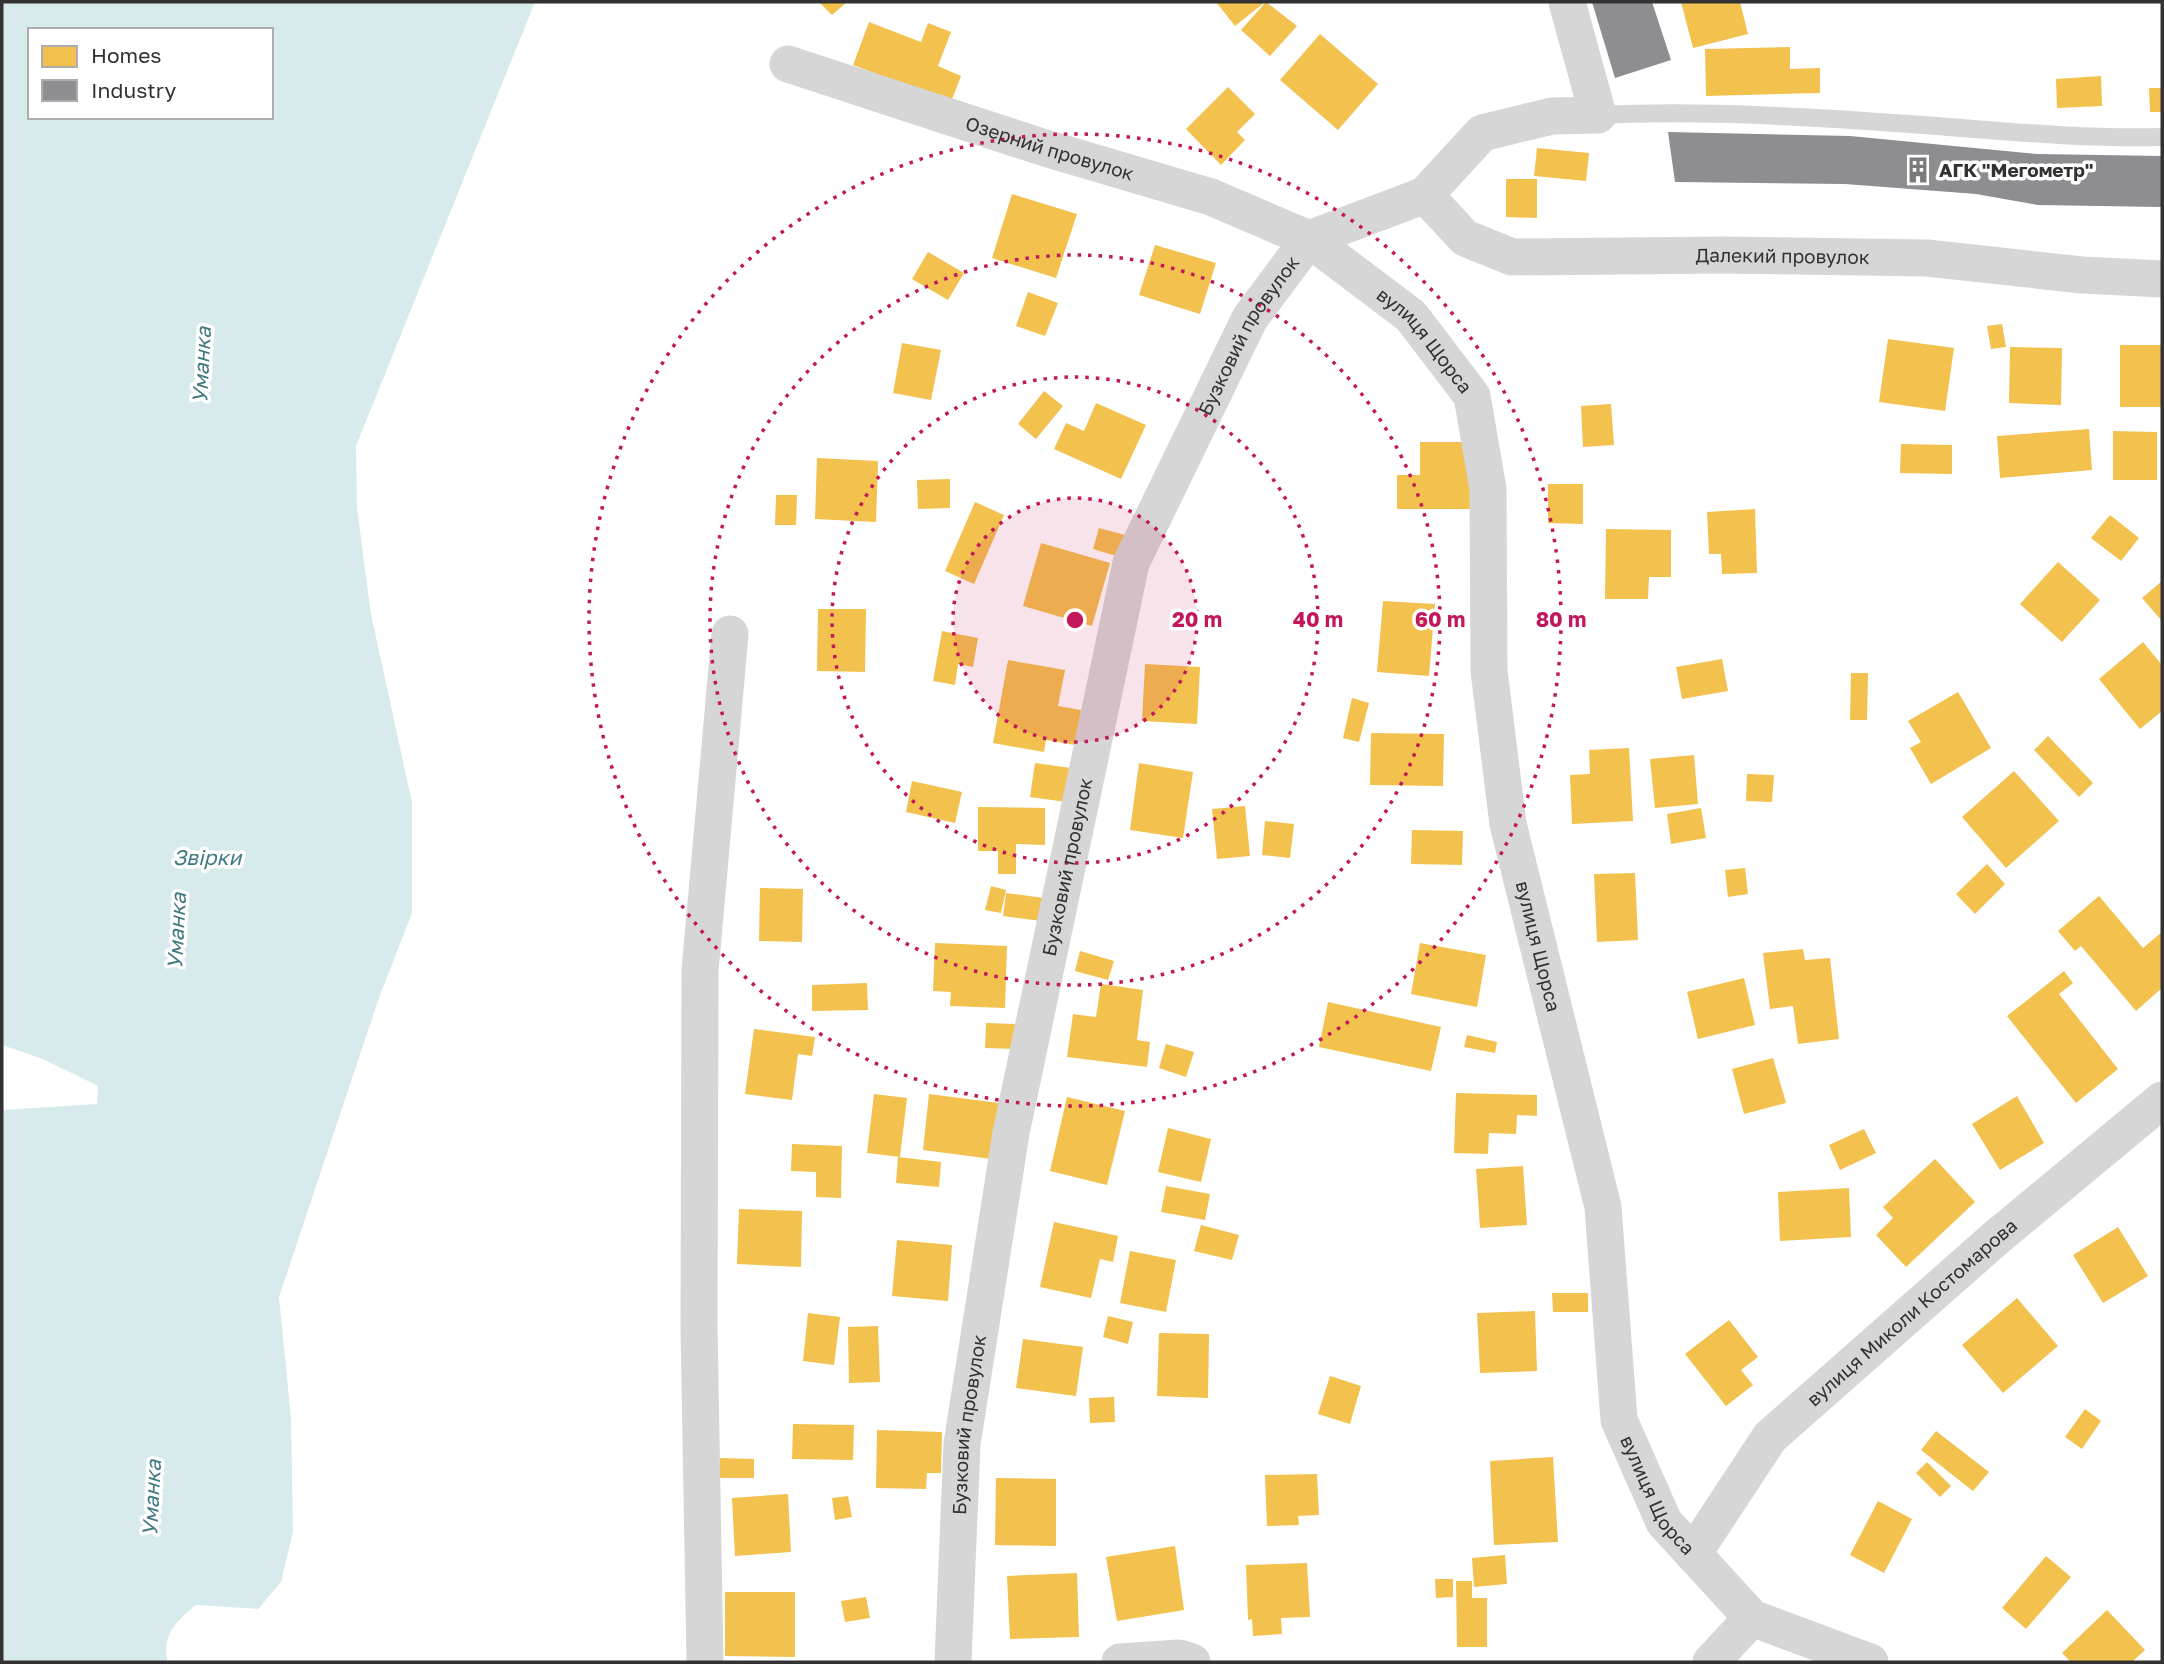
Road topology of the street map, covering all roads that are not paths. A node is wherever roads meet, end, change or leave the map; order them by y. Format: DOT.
graph roads {
  1 [pos="1567,2"];
  2 [pos="788,64"];
  3 [pos="1598,115"];
  4 [pos="2162,136"];
  5 [pos="1425,195"];
  6 [pos="1309,239"];
  7 [pos="2162,279"];
  8 [pos="730,634"];
  9 [pos="2162,1100"];
  10 [pos="1693,1554"];
  11 [pos="1752,1618"];
  12 [pos="705,1662"];
  13 [pos="954,1662"];
  14 [pos="1119,1662"];
  15 [pos="1192,1662"];
  16 [pos="1711,1662"];
  17 [pos="1870,1662"];
  1 -- 3 [label="street"];
  2 -- 6 [label="street, Озерний провулок"];
  3 -- 4 [label="lane"];
  3 -- 5 [label="street"];
  5 -- 6 [label="street, Бузковий провулок"];
  5 -- 7 [label="street, Далекий провулок"];
  6 -- 10 [label="street, вулиця Щорса"];
  6 -- 13 [label="street, Бузковий провулок"];
  8 -- 12 [label="street"];
  9 -- 10 [label="street, вулиця Миколи Костомарова"];
  10 -- 11 [label="street, вулиця Щорса"];
  11 -- 16 [label="street"];
  11 -- 17 [label="street"];
  14 -- 15 [label="street"];
}
